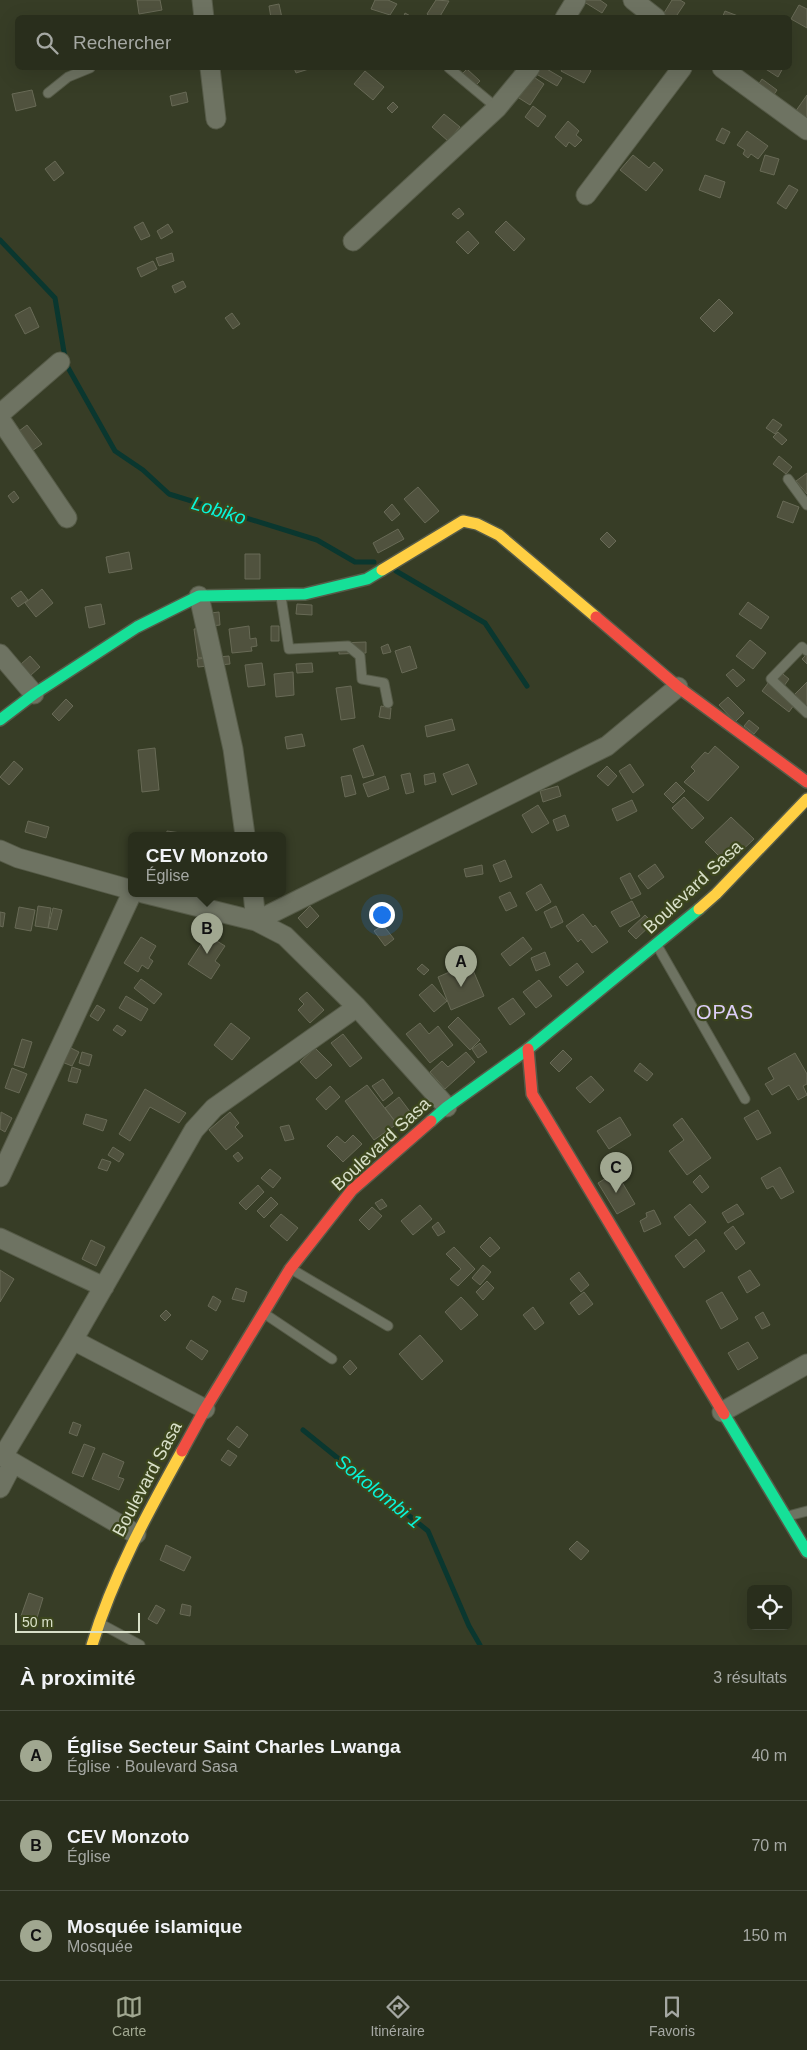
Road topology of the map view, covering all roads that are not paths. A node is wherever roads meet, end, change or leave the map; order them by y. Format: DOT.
graph roads {
  1 [pos="202,0"];
  2 [pos="576,0"];
  3 [pos="633,0"];
  4 [pos="204,15"];
  5 [pos="567,15"];
  6 [pos="652,15"];
  7 [pos="85,70"];
  8 [pos="210,70"];
  9 [pos="451,70"];
  10 [pos="528,70"];
  11 [pos="680,70"];
  12 [pos="725,70"];
  13 [pos="48,93"];
  14 [pos="498,108"];
  15 [pos="216,119"];
  16 [pos="807,130"];
  17 [pos="586,195"];
  18 [pos="353,241"];
  19 [pos="60,362"];
  20 [pos="0,414"];
  21 [pos="0,419"];
  22 [pos="788,480"];
  23 [pos="807,505"];
  24 [pos="67,518"];
  25 [pos="281,594"];
  26 [pos="199,596"];
  27 [pos="807,650"];
  28 [pos="0,654"];
  29 [pos="678,687"];
  30 [pos="34,694"];
  31 [pos="388,702"];
  32 [pos="807,713"];
  33 [pos="0,720"];
  34 [pos="807,782"];
  35 [pos="807,799"];
  36 [pos="245,832"];
  37 [pos="0,850"];
  38 [pos="128,890"];
  39 [pos="129,897"];
  40 [pos="160,897"];
  41 [pos="253,897"];
  42 [pos="256,921"];
  43 [pos="657,945"];
  44 [pos="357,1007"];
  45 [pos="528,1049"];
  46 [pos="745,1099"];
  47 [pos="447,1107"];
  48 [pos="0,1177"];
  49 [pos="0,1238"];
  50 [pos="290,1269"];
  51 [pos="104,1287"];
  52 [pos="263,1312"];
  53 [pos="388,1326"];
  54 [pos="74,1340"];
  55 [pos="332,1359"];
  56 [pos="807,1364"];
  57 [pos="204,1409"];
  58 [pos="722,1412"];
  59 [pos="5,1458"];
  60 [pos="0,1488"];
  61 [pos="807,1511"];
  62 [pos="786,1516"];
  63 [pos="136,1534"];
  64 [pos="807,1552"];
  65 [pos="99,1622"];
  66 [pos="92,1645"];
  67 [pos="140,1645"];
  1 -- 4 [label="street"];
  2 -- 5 [label="street"];
  3 -- 6 [label="street"];
  7 -- 13 [label="lane"];
  8 -- 15 [label="street"];
  9 -- 14 [label="lane"];
  10 -- 14 [label="street"];
  11 -- 17 [label="street"];
  12 -- 16 [label="street"];
  14 -- 18 [label="street"];
  19 -- 20 [label="street"];
  21 -- 24 [label="street"];
  22 -- 23 [label="lane"];
  25 -- 26 [label="street"];
  25 -- 29 [label="street"];
  25 -- 31 [label="lane"];
  26 -- 30 [label="street"];
  26 -- 36 [label="street"];
  27 -- 32 [label="lane"];
  28 -- 30 [label="street"];
  29 -- 34 [label="street"];
  29 -- 42 [label="street"];
  30 -- 33 [label="street"];
  35 -- 43 [label="street, Boulevard Sasa"];
  37 -- 38 [label="street"];
  39 -- 48 [label="street"];
  40 -- 42 [label="street"];
  41 -- 42 [label="street"];
  42 -- 44 [label="street"];
  43 -- 45 [label="street, Boulevard Sasa"];
  43 -- 46 [label="lane"];
  44 -- 47 [label="street"];
  44 -- 51 [label="street"];
  45 -- 47 [label="street, Boulevard Sasa"];
  45 -- 58 [label="street"];
  47 -- 50 [label="street, Boulevard Sasa"];
  49 -- 51 [label="street"];
  50 -- 52 [label="street, Boulevard Sasa"];
  50 -- 53 [label="lane"];
  51 -- 54 [label="street"];
  52 -- 55 [label="lane"];
  52 -- 57 [label="street, Boulevard Sasa"];
  54 -- 57 [label="street"];
  54 -- 59 [label="street"];
  56 -- 58 [label="street"];
  57 -- 63 [label="street, Boulevard Sasa"];
  58 -- 62 [label="street"];
  59 -- 60 [label="street"];
  59 -- 63 [label="street"];
  61 -- 62 [label="lane"];
  62 -- 64 [label="street"];
  63 -- 65 [label="street, Boulevard Sasa"];
  65 -- 66 [label="street, Boulevard Sasa"];
  65 -- 67 [label="lane"];
}
